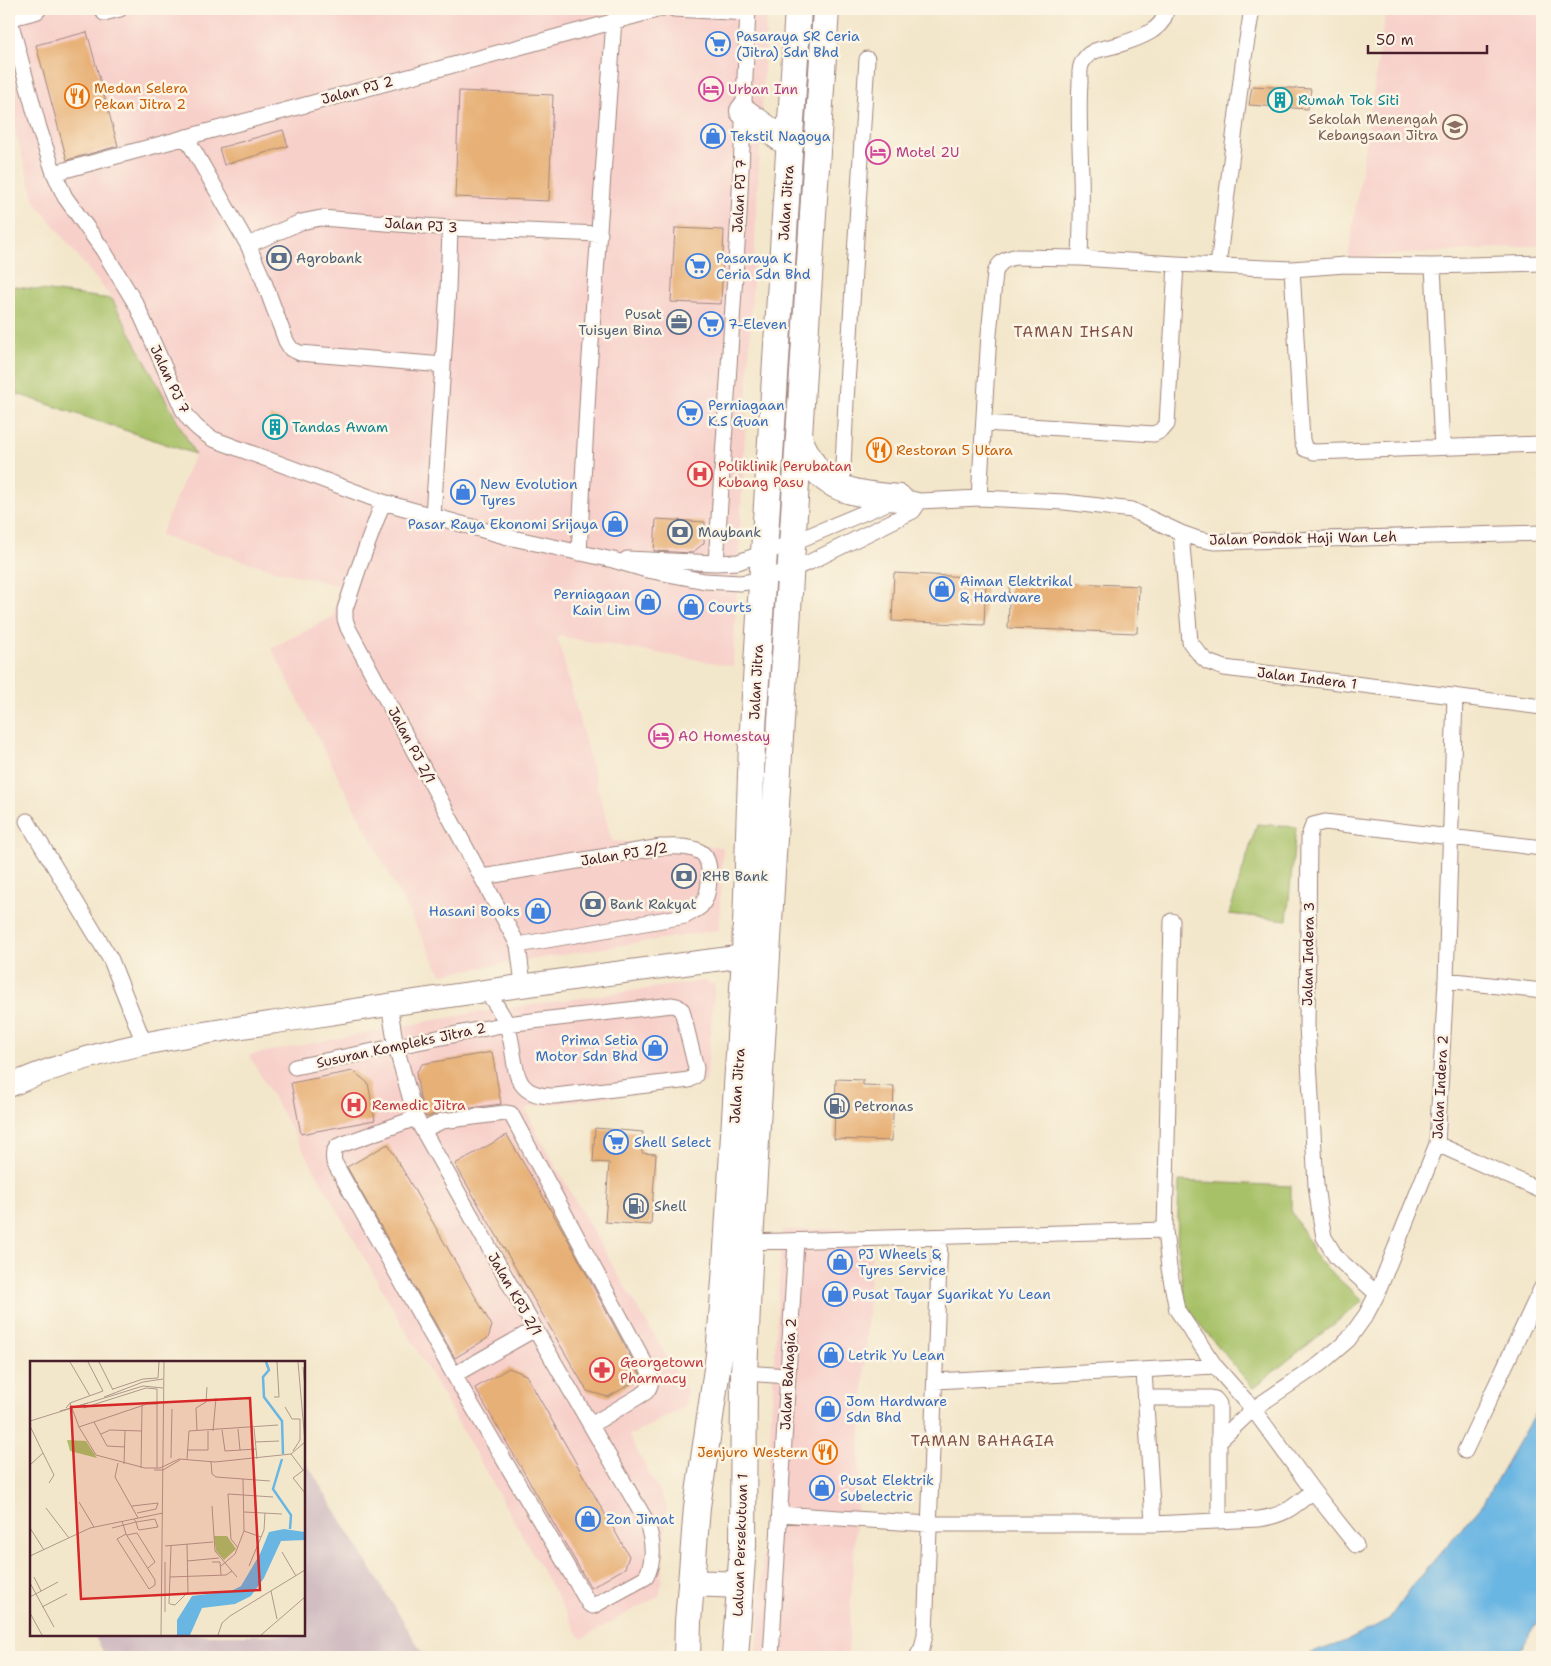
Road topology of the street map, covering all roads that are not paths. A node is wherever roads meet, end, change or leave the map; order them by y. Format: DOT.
graph roads {
  1 [pos="36,9"];
  2 [pos="120,9"];
  3 [pos="660,9"];
  4 [pos="674,9"];
  5 [pos="798,9"];
  6 [pos="826,9"];
  7 [pos="1166,9"];
  8 [pos="1252,9"];
  9 [pos="748,11"];
  10 [pos="104,13"];
  11 [pos="9,16"];
  12 [pos="614,20"];
  13 [pos="867,59"];
  14 [pos="743,111"];
  15 [pos="186,137"];
  16 [pos="790,145"];
  17 [pos="54,173"];
  18 [pos="450,228"];
  19 [pos="600,234"];
  20 [pos="248,245"];
  21 [pos="1080,258"];
  22 [pos="1542,263"];
  23 [pos="1176,264"];
  24 [pos="1218,266"];
  25 [pos="1433,266"];
  26 [pos="1292,269"];
  27 [pos="443,366"];
  28 [pos="984,423"];
  29 [pos="799,439"];
  30 [pos="1542,444"];
  31 [pos="1442,447"];
  32 [pos="842,488"];
  33 [pos="979,498"];
  34 [pos="910,500"];
  35 [pos="383,502"];
  36 [pos="433,516"];
  37 [pos="1181,533"];
  38 [pos="1542,533"];
  39 [pos="792,543"];
  40 [pos="579,553"];
  41 [pos="763,554"];
  42 [pos="613,560"];
  43 [pos="716,563"];
  44 [pos="790,570"];
  45 [pos="762,580"];
  46 [pos="1455,696"];
  47 [pos="1542,707"];
  48 [pos="27,821"];
  49 [pos="1450,837"];
  50 [pos="1542,848"];
  51 [pos="482,877"];
  52 [pos="1172,921"];
  53 [pos="518,944"];
  54 [pos="745,956"];
  55 [pos="1446,980"];
  56 [pos="523,984"];
  57 [pos="486,990"];
  58 [pos="1542,991"];
  59 [pos="389,1004"];
  60 [pos="506,1024"];
  61 [pos="144,1043"];
  62 [pos="396,1046"];
  63 [pos="295,1067"];
  64 [pos="9,1086"];
  65 [pos="419,1124"];
  66 [pos="1437,1144"];
  67 [pos="1542,1192"];
  68 [pos="1165,1230"];
  69 [pos="940,1237"];
  70 [pos="796,1241"];
  71 [pos="750,1242"];
  72 [pos="1542,1287"];
  73 [pos="1377,1294"];
  74 [pos="535,1329"];
  75 [pos="746,1343"];
  76 [pos="1215,1366"];
  77 [pos="1144,1370"];
  78 [pos="744,1373"];
  79 [pos="454,1375"];
  80 [pos="788,1376"];
  81 [pos="935,1381"];
  82 [pos="1146,1398"];
  83 [pos="1252,1409"];
  84 [pos="591,1425"];
  85 [pos="1220,1440"];
  86 [pos="1466,1451"];
  87 [pos="1313,1490"];
  88 [pos="780,1514"];
  89 [pos="1219,1521"];
  90 [pos="929,1524"];
  91 [pos="1153,1524"];
  92 [pos="1356,1545"];
  93 [pos="691,1583"];
  94 [pos="740,1585"];
  95 [pos="687,1657"];
  96 [pos="735,1657"];
  97 [pos="771,1657"];
  98 [pos="917,1657"];
  1 -- 11 [label="street"];
  2 -- 10 [label="street"];
  3 -- 12 [label="street, Jalan PJ 2"];
  4 -- 9 [label="street"];
  5 -- 16 [label="highway, Jalan Jitra"];
  6 -- 29 [label="highway, Jalan Jitra"];
  7 -- 21 [label="street"];
  8 -- 24 [label="street"];
  9 -- 14 [label="street, Jalan PJ 7"];
  11 -- 17 [label="street, Jalan PJ 7"];
  12 -- 15 [label="street, Jalan PJ 2"];
  12 -- 19 [label="street"];
  13 -- 32 [label="street"];
  14 -- 16 [label="highway"];
  14 -- 43 [label="street, Jalan PJ 7"];
  15 -- 17 [label="street, Jalan PJ 2"];
  15 -- 20 [label="street"];
  16 -- 41 [label="highway, Jalan Jitra"];
  17 -- 35 [label="street, Jalan PJ 7"];
  18 -- 19 [label="street, Jalan PJ 3"];
  18 -- 20 [label="street, Jalan PJ 3"];
  18 -- 27 [label="street"];
  19 -- 40 [label="street"];
  20 -- 27 [label="street"];
  21 -- 23 [label="street"];
  21 -- 28 [label="street"];
  22 -- 25 [label="street"];
  23 -- 24 [label="street"];
  23 -- 28 [label="street"];
  24 -- 26 [label="street"];
  25 -- 26 [label="street"];
  25 -- 31 [label="street"];
  26 -- 31 [label="street"];
  27 -- 36 [label="street"];
  28 -- 33 [label="street"];
  29 -- 32 [label="highway"];
  29 -- 39 [label="highway, Jalan Jitra"];
  30 -- 31 [label="street"];
  32 -- 34 [label="highway"];
  33 -- 34 [label="street, Jalan Pondok Haji Wan Leh"];
  33 -- 37 [label="street, Jalan Pondok Haji Wan Leh"];
  34 -- 39 [label="street, Jalan Pondok Haji Wan Leh"];
  34 -- 44 [label="street"];
  35 -- 36 [label="street, Jalan PJ 7"];
  35 -- 51 [label="street, Jalan PJ 2/1"];
  36 -- 40 [label="street, Jalan PJ 7"];
  37 -- 38 [label="street, Jalan Pondok Haji Wan Leh"];
  37 -- 46 [label="street, Jalan Indera 1"];
  39 -- 41 [label="street, Jalan Pondok Haji Wan Leh"];
  39 -- 44 [label="highway, Jalan Jitra"];
  40 -- 42 [label="street, Jalan PJ 7"];
  41 -- 43 [label="street, Jalan Pondok Haji Wan Leh"];
  41 -- 45 [label="highway, Jalan Jitra"];
  42 -- 43 [label="street, Jalan Pondok Haji Wan Leh"];
  42 -- 45 [label="street"];
  44 -- 45 [label="street"];
  44 -- 71 [label="highway, Jalan Jitra"];
  45 -- 54 [label="highway, Jalan Jitra"];
  46 -- 47 [label="street, Jalan Indera 1"];
  46 -- 49 [label="street, Jalan Indera 2"];
  48 -- 61 [label="street"];
  49 -- 50 [label="street, Jalan Indera 3"];
  49 -- 55 [label="street, Jalan Indera 2"];
  49 -- 73 [label="street, Jalan Indera 3"];
  51 -- 53 [label="street, Jalan PJ 2/1"];
  51 -- 53 [label="street, Jalan PJ 2/2"];
  52 -- 68 [label="street"];
  53 -- 56 [label="street, Jalan PJ 2/1"];
  54 -- 56 [label="main road"];
  54 -- 93 [label="highway, Jalan Jitra"];
  55 -- 58 [label="street"];
  55 -- 66 [label="street, Jalan Indera 2"];
  56 -- 57 [label="main road"];
  57 -- 59 [label="main road"];
  57 -- 60 [label="street"];
  59 -- 61 [label="main road"];
  59 -- 62 [label="street, Jalan KPJ 2/1"];
  60 -- 60 [label="street"];
  60 -- 62 [label="street, Susuran Kompleks Jitra 2"];
  61 -- 64 [label="main road"];
  62 -- 63 [label="street, Susuran Kompleks Jitra 2"];
  62 -- 65 [label="street, Jalan KPJ 2/1"];
  65 -- 74 [label="street, Jalan KPJ 2/1"];
  65 -- 79 [label="street"];
  65 -- 84 [label="street"];
  66 -- 67 [label="street"];
  66 -- 73 [label="street, Jalan Indera 2"];
  68 -- 69 [label="street"];
  68 -- 76 [label="street"];
  69 -- 70 [label="street"];
  69 -- 81 [label="street"];
  70 -- 71 [label="street"];
  70 -- 80 [label="street, Jalan Bahagia 2"];
  71 -- 75 [label="highway, Jalan Jitra"];
  72 -- 86 [label="street"];
  73 -- 83 [label="street, Jalan Indera 2"];
  74 -- 79 [label="street"];
  74 -- 84 [label="street, Jalan KPJ 2/1"];
  75 -- 78 [label="highway, Laluan Persekutuan 1"];
  76 -- 77 [label="street"];
  76 -- 83 [label="street"];
  77 -- 81 [label="street"];
  77 -- 82 [label="street"];
  78 -- 80 [label="street"];
  78 -- 94 [label="highway, Laluan Persekutuan 1"];
  79 -- 84 [label="street, Jalan KPJ 2/1"];
  80 -- 88 [label="street, Jalan Bahagia 2"];
  81 -- 90 [label="street"];
  82 -- 85 [label="street"];
  82 -- 91 [label="street"];
  83 -- 85 [label="street, Jalan Indera 2"];
  83 -- 87 [label="street"];
  85 -- 89 [label="street"];
  87 -- 89 [label="street"];
  87 -- 92 [label="street"];
  88 -- 90 [label="street"];
  88 -- 97 [label="street, Jalan Bahagia 2"];
  89 -- 91 [label="street"];
  90 -- 91 [label="street"];
  90 -- 98 [label="street"];
  93 -- 94 [label="highway"];
  93 -- 95 [label="highway"];
  94 -- 96 [label="highway, Laluan Persekutuan 1"];
}
